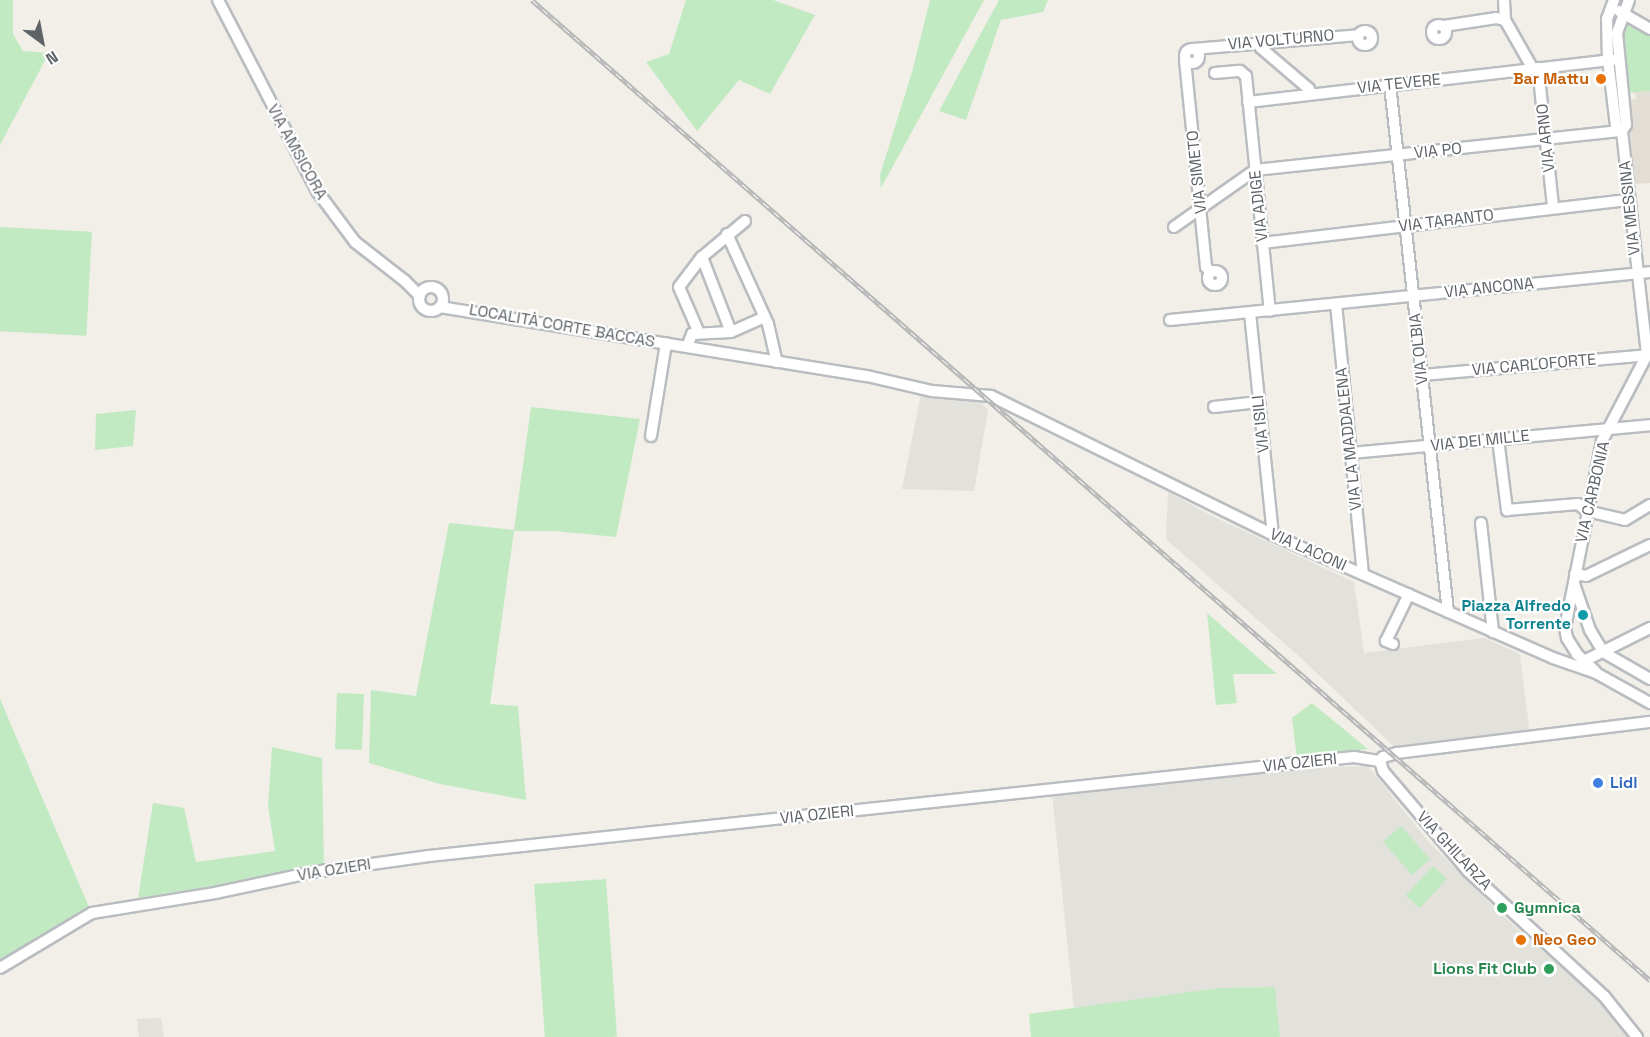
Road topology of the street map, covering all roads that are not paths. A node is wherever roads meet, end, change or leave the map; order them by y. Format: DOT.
graph roads {
  1 [pos="218,0"];
  2 [pos="1504,0"];
  3 [pos="1629,0"];
  4 [pos="1612,4"];
  5 [pos="1623,13"];
  6 [pos="1504,20"];
  7 [pos="1444,26"];
  8 [pos="1650,29"];
  9 [pos="1358,35"];
  10 [pos="1260,43"];
  11 [pos="1193,57"];
  12 [pos="1613,60"];
  13 [pos="1536,69"];
  14 [pos="1215,73"];
  15 [pos="1390,86"];
  16 [pos="1311,94"];
  17 [pos="1248,102"];
  18 [pos="1622,131"];
  19 [pos="1546,140"];
  20 [pos="1397,155"];
  21 [pos="1255,170"];
  22 [pos="1629,200"];
  23 [pos="1201,207"];
  24 [pos="1553,207"];
  25 [pos="745,221"];
  26 [pos="1174,227"];
  27 [pos="1405,227"];
  28 [pos="727,234"];
  29 [pos="1262,243"];
  30 [pos="702,257"];
  31 [pos="1210,272"];
  32 [pos="1650,272"];
  33 [pos="1637,273"];
  34 [pos="423,292"];
  35 [pos="1413,296"];
  36 [pos="442,303"];
  37 [pos="1336,304"];
  38 [pos="1270,311"];
  39 [pos="1250,313"];
  40 [pos="765,317"];
  41 [pos="1170,320"];
  42 [pos="732,332"];
  43 [pos="699,333"];
  44 [pos="666,343"];
  45 [pos="687,347"];
  46 [pos="1648,355"];
  47 [pos="777,362"];
  48 [pos="1422,375"];
  49 [pos="981,394"];
  50 [pos="1259,402"];
  51 [pos="1214,407"];
  52 [pos="1650,425"];
  53 [pos="1610,428"];
  54 [pos="651,436"];
  55 [pos="1497,439"];
  56 [pos="1430,446"];
  57 [pos="1351,453"];
  58 [pos="1650,505"];
  59 [pos="1587,511"];
  60 [pos="1481,523"];
  61 [pos="1273,535"];
  62 [pos="1650,544"];
  63 [pos="1363,574"];
  64 [pos="1574,578"];
  65 [pos="1409,594"];
  66 [pos="1448,612"];
  67 [pos="1650,628"];
  68 [pos="1493,632"];
  69 [pos="1566,638"];
  70 [pos="1393,644"];
  71 [pos="1603,652"];
  72 [pos="1558,660"];
  73 [pos="1586,660"];
  74 [pos="1596,673"];
  75 [pos="1650,679"];
  76 [pos="1649,717"];
  77 [pos="1380,761"];
  78 [pos="0,968"];
  79 [pos="1637,1037"];
  1 -- 34 [label="street, VIA AMSICORA"];
  2 -- 6 [label="street"];
  3 -- 5 [label="street, VIA MESSINA"];
  4 -- 5 [label="street, VIA MESSINA"];
  4 -- 12 [label="street, VIA MESSINA"];
  5 -- 8 [label="street"];
  5 -- 12 [label="street, VIA MESSINA"];
  6 -- 7 [label="street"];
  6 -- 13 [label="street"];
  9 -- 10 [label="street, VIA VOLTURNO"];
  10 -- 11 [label="street, VIA VOLTURNO"];
  10 -- 16 [label="street"];
  11 -- 23 [label="street, VIA SIMETO"];
  12 -- 13 [label="street, VIA TEVERE"];
  12 -- 18 [label="street, VIA MESSINA"];
  13 -- 15 [label="street, VIA TEVERE"];
  13 -- 19 [label="street, VIA ARNO"];
  14 -- 17 [label="street"];
  15 -- 16 [label="street, VIA TEVERE"];
  15 -- 20 [label="street, VIA OLBIA"];
  16 -- 17 [label="street, VIA TEVERE"];
  17 -- 21 [label="street, VIA ADIGE"];
  18 -- 19 [label="street, VIA PO"];
  18 -- 22 [label="street, VIA MESSINA"];
  19 -- 20 [label="street, VIA PO"];
  19 -- 24 [label="street, VIA ARNO"];
  20 -- 21 [label="street, VIA PO"];
  20 -- 27 [label="street, VIA OLBIA"];
  21 -- 23 [label="street"];
  21 -- 29 [label="street, VIA ADIGE"];
  22 -- 24 [label="street, VIA TARANTO"];
  22 -- 33 [label="street, VIA MESSINA"];
  23 -- 26 [label="street"];
  23 -- 31 [label="street, VIA SIMETO"];
  24 -- 27 [label="street, VIA TARANTO"];
  25 -- 28 [label="street"];
  27 -- 29 [label="street, VIA TARANTO"];
  27 -- 35 [label="street, VIA OLBIA"];
  28 -- 30 [label="street"];
  28 -- 40 [label="street"];
  29 -- 38 [label="street, VIA ADIGE"];
  30 -- 42 [label="street"];
  30 -- 43 [label="street"];
  32 -- 33 [label="street, VIA ANCONA"];
  33 -- 35 [label="street, VIA ANCONA"];
  33 -- 46 [label="street, VIA MESSINA"];
  34 -- 36 [label="street"];
  34 -- 36 [label="street"];
  35 -- 37 [label="street, VIA ANCONA"];
  35 -- 48 [label="street, VIA OLBIA"];
  36 -- 44 [label="street, LOCALITÀ CORTE BACCAS"];
  37 -- 38 [label="street, VIA ANCONA"];
  37 -- 57 [label="street, VIA LA MADDALENA"];
  38 -- 39 [label="street, VIA ANCONA"];
  39 -- 41 [label="street, VIA ANCONA"];
  39 -- 50 [label="street, VIA ISILI"];
  40 -- 42 [label="street"];
  40 -- 47 [label="street"];
  42 -- 43 [label="street"];
  43 -- 45 [label="street"];
  44 -- 45 [label="street, LOCALITÀ CORTE BACCAS"];
  44 -- 54 [label="street, LOCALITÀ CORTE BACCAS"];
  45 -- 47 [label="street, LOCALITÀ CORTE BACCAS"];
  46 -- 48 [label="street, VIA CARLOFORTE"];
  46 -- 53 [label="street, VIA CARBONIA"];
  47 -- 49 [label="street, LOCALITÀ CORTE BACCAS"];
  48 -- 56 [label="street, VIA OLBIA"];
  49 -- 61 [label="street, VIA LACONI"];
  50 -- 51 [label="street"];
  50 -- 61 [label="street, VIA ISILI"];
  52 -- 53 [label="street, VIA DEI MILLE"];
  53 -- 55 [label="street, VIA DEI MILLE"];
  53 -- 59 [label="street, VIA CARBONIA"];
  55 -- 56 [label="street, VIA DEI MILLE"];
  55 -- 59 [label="street"];
  56 -- 57 [label="street, VIA DEI MILLE"];
  56 -- 66 [label="street, VIA OLBIA"];
  57 -- 63 [label="street, VIA LA MADDALENA"];
  58 -- 59 [label="street"];
  59 -- 64 [label="street, VIA CARBONIA"];
  60 -- 68 [label="street"];
  61 -- 63 [label="street, VIA LACONI"];
  62 -- 64 [label="street"];
  63 -- 65 [label="street, VIA LACONI"];
  64 -- 69 [label="street, VIA CARBONIA"];
  64 -- 71 [label="street"];
  65 -- 66 [label="street, VIA LACONI"];
  65 -- 70 [label="street"];
  66 -- 68 [label="street, VIA LACONI"];
  67 -- 71 [label="street"];
  68 -- 72 [label="street, VIA LACONI"];
  69 -- 72 [label="street, VIA CARBONIA"];
  69 -- 73 [label="street"];
  71 -- 73 [label="street"];
  71 -- 75 [label="street"];
  72 -- 74 [label="street, VIA LACONI"];
  73 -- 74 [label="street"];
  74 -- 76 [label="street, VIA LACONI"];
  76 -- 77 [label="street, VIA OZIERI"];
  77 -- 78 [label="street, VIA OZIERI"];
  77 -- 79 [label="street, VIA GHILARZA"];
}
